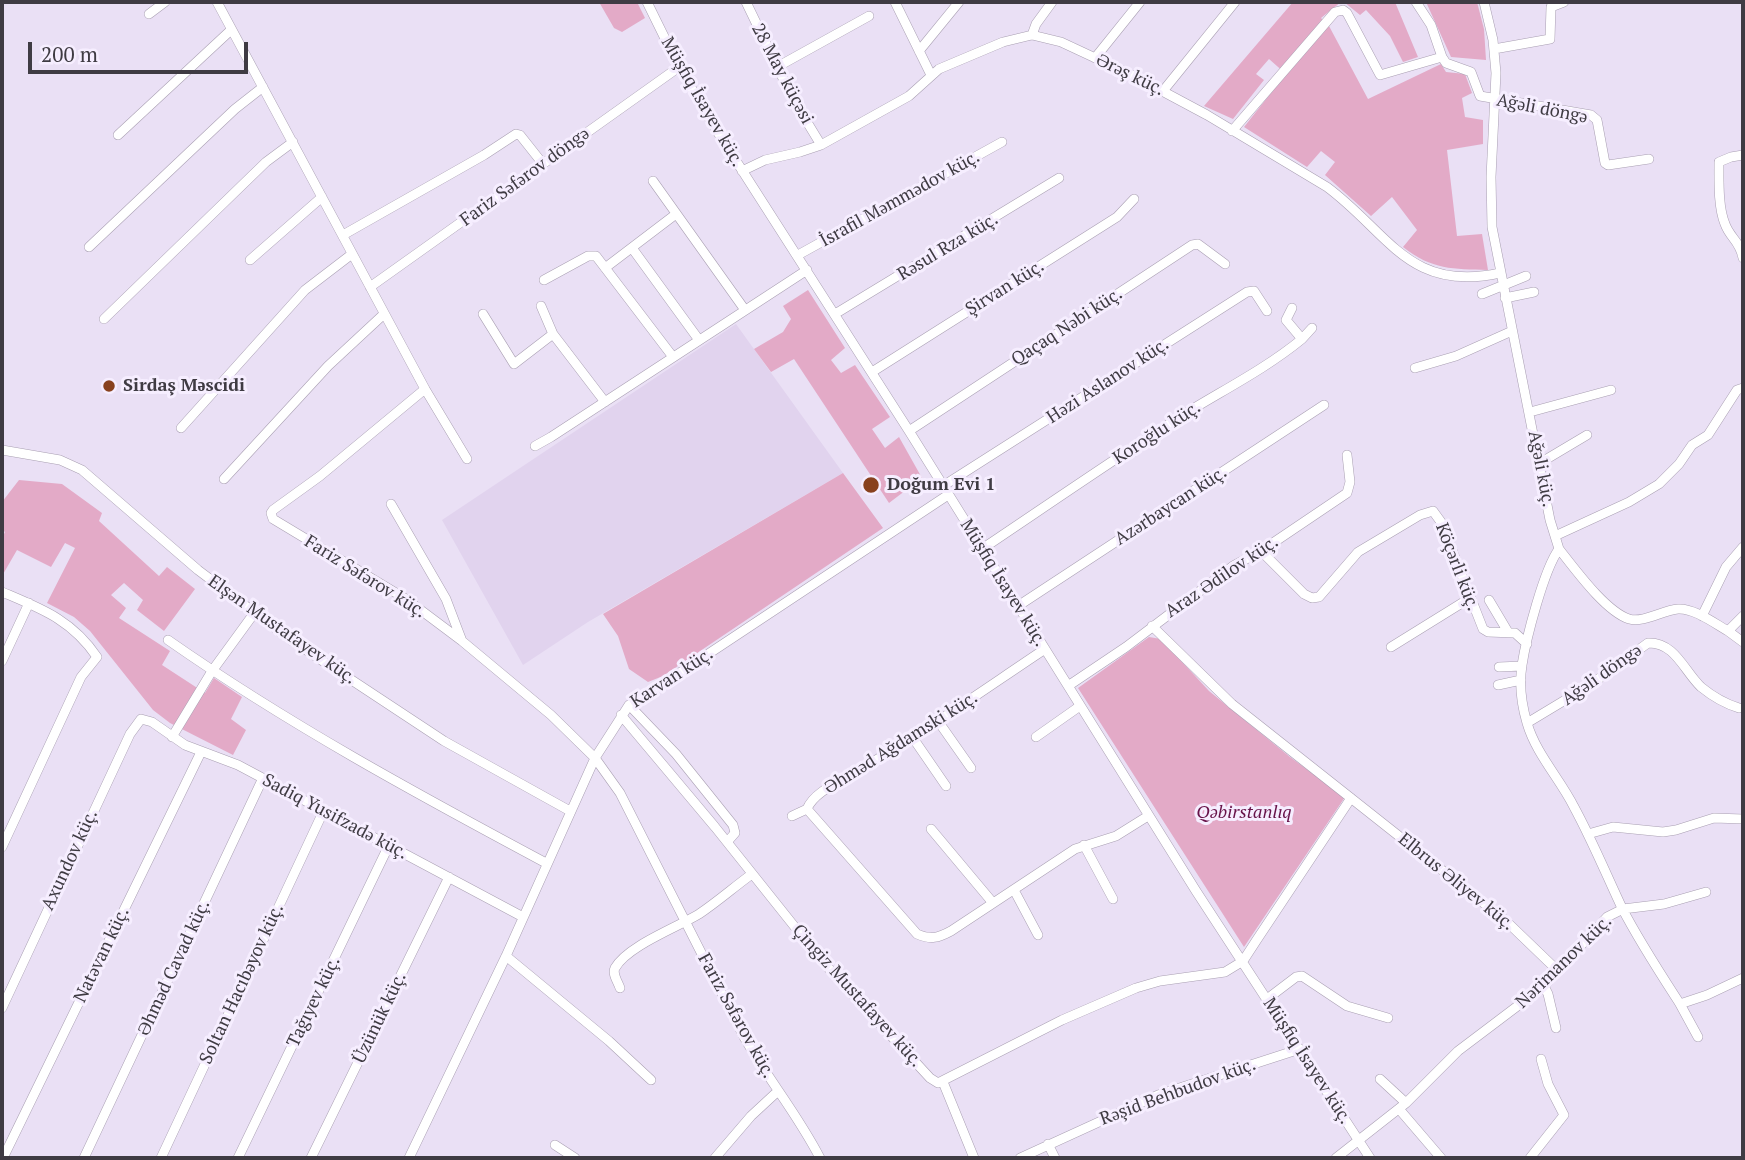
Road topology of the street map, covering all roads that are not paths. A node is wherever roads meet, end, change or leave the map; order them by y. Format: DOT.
graph roads {
  1 [pos="164,2"];
  2 [pos="217,2"];
  3 [pos="647,2"];
  4 [pos="895,2"];
  5 [pos="960,2"];
  6 [pos="1052,2"];
  7 [pos="1140,2"];
  8 [pos="1235,2"];
  9 [pos="1416,2"];
  10 [pos="1484,2"];
  11 [pos="1564,2"];
  12 [pos="750,3"];
  13 [pos="149,13"];
  14 [pos="869,16"];
  15 [pos="231,30"];
  16 [pos="1032,36"];
  17 [pos="1494,49"];
  18 [pos="919,51"];
  19 [pos="1442,57"];
  20 [pos="1094,58"];
  21 [pos="679,66"];
  22 [pos="777,67"];
  23 [pos="931,75"];
  24 [pos="263,87"];
  25 [pos="1163,91"];
  26 [pos="1495,100"];
  27 [pos="1232,131"];
  28 [pos="118,135"];
  29 [pos="293,142"];
  30 [pos="1002,142"];
  31 [pos="821,145"];
  32 [pos="1743,155"];
  33 [pos="1649,159"];
  34 [pos="543,164"];
  35 [pos="742,171"];
  36 [pos="1059,178"];
  37 [pos="653,181"];
  38 [pos="322,197"];
  39 [pos="1134,199"];
  40 [pos="676,214"];
  41 [pos="343,235"];
  42 [pos="89,247"];
  43 [pos="632,248"];
  44 [pos="352,254"];
  45 [pos="798,255"];
  46 [pos="1743,258"];
  47 [pos="250,260"];
  48 [pos="1225,264"];
  49 [pos="605,268"];
  50 [pos="807,270"];
  51 [pos="1500,273"];
  52 [pos="1526,276"];
  53 [pos="544,280"];
  54 [pos="1503,286"];
  55 [pos="370,287"];
  56 [pos="1534,292"];
  57 [pos="1482,294"];
  58 [pos="1505,298"];
  59 [pos="541,306"];
  60 [pos="1292,309"];
  61 [pos="745,310"];
  62 [pos="1267,311"];
  63 [pos="384,314"];
  64 [pos="483,314"];
  65 [pos="835,314"];
  66 [pos="104,319"];
  67 [pos="1312,328"];
  68 [pos="1513,331"];
  69 [pos="553,334"];
  70 [pos="1302,339"];
  71 [pos="699,340"];
  72 [pos="673,357"];
  73 [pos="1415,368"];
  74 [pos="872,372"];
  75 [pos="1743,388"];
  76 [pos="425,389"];
  77 [pos="1611,390"];
  78 [pos="605,402"];
  79 [pos="1324,405"];
  80 [pos="1530,412"];
  81 [pos="181,428"];
  82 [pos="909,431"];
  83 [pos="1587,435"];
  84 [pos="534,446"];
  85 [pos="2,450"];
  86 [pos="1347,455"];
  87 [pos="467,459"];
  88 [pos="1540,463"];
  89 [pos="224,479"];
  90 [pos="945,491"];
  91 [pos="391,504"];
  92 [pos="1555,536"];
  93 [pos="1743,547"];
  94 [pos="982,549"];
  95 [pos="1559,549"];
  96 [pos="1261,551"];
  97 [pos="2,592"];
  98 [pos="1470,598"];
  99 [pos="1489,600"];
  100 [pos="29,603"];
  101 [pos="1018,606"];
  102 [pos="255,612"];
  103 [pos="1743,616"];
  104 [pos="1702,617"];
  105 [pos="1152,626"];
  106 [pos="1728,631"];
  107 [pos="1508,632"];
  108 [pos="168,640"];
  109 [pos="461,641"];
  110 [pos="1743,642"];
  111 [pos="1527,644"];
  112 [pos="1391,647"];
  113 [pos="1045,649"];
  114 [pos="2,661"];
  115 [pos="1522,666"];
  116 [pos="1499,667"];
  117 [pos="212,671"];
  118 [pos="1521,680"];
  119 [pos="1498,685"];
  120 [pos="1068,686"];
  121 [pos="629,705"];
  122 [pos="1080,706"];
  123 [pos="1739,708"];
  124 [pos="621,715"];
  125 [pos="146,719"];
  126 [pos="938,721"];
  127 [pos="1527,723"];
  128 [pos="172,737"];
  129 [pos="1036,737"];
  130 [pos="913,738"];
  131 [pos="201,752"];
  132 [pos="595,758"];
  133 [pos="971,768"];
  134 [pos="263,778"];
  135 [pos="946,786"];
  136 [pos="1351,798"];
  137 [pos="807,809"];
  138 [pos="324,810"];
  139 [pos="570,811"];
  140 [pos="792,816"];
  141 [pos="1148,816"];
  142 [pos="1743,819"];
  143 [pos="931,829"];
  144 [pos="1588,834"];
  145 [pos="727,842"];
  146 [pos="389,845"];
  147 [pos="1084,845"];
  148 [pos="2,847"];
  149 [pos="546,863"];
  150 [pos="752,874"];
  151 [pos="449,877"];
  152 [pos="1014,890"];
  153 [pos="1706,892"];
  154 [pos="1113,899"];
  155 [pos="993,903"];
  156 [pos="1623,909"];
  157 [pos="523,917"];
  158 [pos="684,921"];
  159 [pos="1038,935"];
  160 [pos="506,956"];
  161 [pos="1243,961"];
  162 [pos="1558,970"];
  163 [pos="1743,978"];
  164 [pos="1544,986"];
  165 [pos="620,988"];
  166 [pos="1267,999"];
  167 [pos="1680,1004"];
  168 [pos="2,1008"];
  169 [pos="1388,1018"];
  170 [pos="1556,1028"];
  171 [pos="1698,1037"];
  172 [pos="1300,1049"];
  173 [pos="1541,1059"];
  174 [pos="651,1080"];
  175 [pos="1380,1080"];
  176 [pos="943,1082"];
  177 [pos="778,1091"];
  178 [pos="1403,1106"];
  179 [pos="1359,1142"];
  180 [pos="1048,1144"];
  181 [pos="555,1145"];
  182 [pos="3,1158"];
  183 [pos="84,1158"];
  184 [pos="161,1158"];
  185 [pos="238,1158"];
  186 [pos="311,1158"];
  187 [pos="409,1158"];
  188 [pos="575,1158"];
  189 [pos="715,1158"];
  190 [pos="820,1158"];
  191 [pos="974,1158"];
  192 [pos="1020,1158"];
  193 [pos="1055,1158"];
  194 [pos="1336,1158"];
  195 [pos="1370,1158"];
  196 [pos="1441,1158"];
  197 [pos="1530,1158"];
  1 -- 13 [label="street"];
  2 -- 15 [label="street"];
  3 -- 21 [label="street, Müşfiq İsayev küç."];
  4 -- 18 [label="street"];
  5 -- 18 [label="street"];
  6 -- 16 [label="street"];
  7 -- 20 [label="street"];
  8 -- 25 [label="street"];
  9 -- 19 [label="street"];
  10 -- 17 [label="street, Ağəli küç."];
  11 -- 17 [label="street"];
  12 -- 22 [label="street, 28 May küçəsi"];
  14 -- 22 [label="street"];
  15 -- 24 [label="street"];
  15 -- 28 [label="street"];
  16 -- 20 [label="street, Ərəş küç."];
  16 -- 23 [label="street, Ərəş küç."];
  17 -- 26 [label="street, Ağəli küç."];
  18 -- 23 [label="street"];
  19 -- 26 [label="street, Ağəli döngə"];
  19 -- 27 [label="street"];
  20 -- 25 [label="street, Ərəş küç."];
  21 -- 34 [label="street, Fariz Səfərov döngə"];
  21 -- 35 [label="street, Müşfiq İsayev küç."];
  22 -- 31 [label="street, 28 May küçəsi"];
  23 -- 31 [label="street, Ərəş küç."];
  24 -- 29 [label="street"];
  24 -- 42 [label="street"];
  25 -- 27 [label="street, Ərəş küç."];
  26 -- 33 [label="street, Ağəli döngə"];
  26 -- 51 [label="street, Ağəli küç."];
  27 -- 51 [label="street, Ərəş küç."];
  29 -- 38 [label="street"];
  29 -- 66 [label="street"];
  30 -- 45 [label="street, İsrafil Məmmədov küç."];
  31 -- 35 [label="street, Ərəş küç."];
  32 -- 46 [label="street"];
  34 -- 41 [label="street"];
  34 -- 55 [label="street, Fariz Səfərov döngə"];
  35 -- 45 [label="street, Müşfiq İsayev küç."];
  36 -- 65 [label="street, Rəsul Rza küç."];
  37 -- 40 [label="street"];
  38 -- 41 [label="street"];
  38 -- 47 [label="street"];
  39 -- 74 [label="street, Şirvan küç."];
  40 -- 43 [label="street"];
  40 -- 61 [label="street"];
  41 -- 44 [label="street"];
  43 -- 49 [label="street"];
  43 -- 71 [label="street"];
  44 -- 55 [label="street"];
  44 -- 81 [label="street"];
  45 -- 50 [label="street, Müşfiq İsayev küç."];
  48 -- 82 [label="street, Qaçaq Nəbi küç."];
  49 -- 53 [label="street"];
  49 -- 72 [label="street"];
  50 -- 61 [label="street"];
  50 -- 65 [label="street, Müşfiq İsayev küç."];
  51 -- 54 [label="street, Ağəli küç."];
  52 -- 54 [label="street"];
  54 -- 57 [label="street"];
  54 -- 58 [label="street, Ağəli küç."];
  55 -- 63 [label="street"];
  56 -- 58 [label="street"];
  58 -- 68 [label="street, Ağəli küç."];
  59 -- 69 [label="street"];
  60 -- 70 [label="street"];
  61 -- 71 [label="street"];
  62 -- 90 [label="street, Həzi Aslanov küç."];
  63 -- 76 [label="street"];
  63 -- 89 [label="street"];
  64 -- 69 [label="street"];
  65 -- 74 [label="street, Müşfiq İsayev küç."];
  67 -- 70 [label="street, Koroğlu küç."];
  68 -- 73 [label="street"];
  68 -- 80 [label="street, Ağəli küç."];
  69 -- 78 [label="street"];
  70 -- 94 [label="street, Koroğlu küç."];
  71 -- 72 [label="street"];
  72 -- 78 [label="street"];
  74 -- 82 [label="street, Müşfiq İsayev küç."];
  75 -- 92 [label="street"];
  76 -- 87 [label="street"];
  76 -- 109 [label="street, Fariz Səfərov küç."];
  77 -- 80 [label="street"];
  78 -- 84 [label="street"];
  79 -- 101 [label="street, Azərbaycan küç."];
  80 -- 88 [label="street, Ağəli küç."];
  82 -- 90 [label="street, Müşfiq İsayev küç."];
  83 -- 88 [label="street"];
  85 -- 102 [label="street, Elşən Mustafayev küç."];
  86 -- 96 [label="street, Araz Ədilov küç."];
  88 -- 92 [label="street, Ağəli küç."];
  90 -- 94 [label="street, Müşfiq İsayev küç."];
  90 -- 121 [label="street, Karvan küç."];
  91 -- 109 [label="street"];
  92 -- 95 [label="street, Ağəli küç."];
  93 -- 104 [label="street"];
  94 -- 101 [label="street, Müşfiq İsayev küç."];
  95 -- 104 [label="street"];
  95 -- 111 [label="street"];
  96 -- 98 [label="street, Köçərli küç."];
  96 -- 105 [label="street, Araz Ədilov küç."];
  97 -- 100 [label="street"];
  98 -- 107 [label="street, Köçərli küç."];
  98 -- 112 [label="street"];
  99 -- 107 [label="street"];
  100 -- 114 [label="street"];
  100 -- 148 [label="street"];
  101 -- 113 [label="street, Müşfiq İsayev küç."];
  102 -- 117 [label="street"];
  102 -- 139 [label="street, Elşən Mustafayev küç."];
  103 -- 106 [label="street"];
  104 -- 106 [label="street"];
  105 -- 120 [label="street, Araz Ədilov küç."];
  105 -- 136 [label="street, Elbrus Əliyev küç."];
  106 -- 110 [label="street"];
  107 -- 111 [label="street, Köçərli küç."];
  108 -- 117 [label="street"];
  109 -- 132 [label="street, Fariz Səfərov küç."];
  111 -- 115 [label="street"];
  113 -- 120 [label="street, Müşfiq İsayev küç."];
  113 -- 126 [label="street, Əhməd Ağdamski küç."];
  115 -- 116 [label="street"];
  115 -- 118 [label="street"];
  117 -- 128 [label="street"];
  117 -- 149 [label="street"];
  118 -- 119 [label="street"];
  118 -- 127 [label="street"];
  120 -- 122 [label="street, Müşfiq İsayev küç."];
  121 -- 124 [label="street, Karvan küç."];
  121 -- 145 [label="street"];
  122 -- 129 [label="street"];
  122 -- 141 [label="street, Müşfiq İsayev küç."];
  123 -- 127 [label="street, Ağəli döngə"];
  124 -- 132 [label="street, Karvan küç."];
  124 -- 145 [label="street, Çingiz Mustafayev küç."];
  125 -- 128 [label="street, Sadiq Yusifzadə küç."];
  125 -- 168 [label="street, Axundov küç."];
  126 -- 130 [label="street, Əhməd Ağdamski küç."];
  126 -- 133 [label="street"];
  127 -- 144 [label="street"];
  128 -- 131 [label="street, Sadiq Yusifzadə küç."];
  130 -- 135 [label="street"];
  130 -- 137 [label="street, Əhməd Ağdamski küç."];
  131 -- 134 [label="street, Sadiq Yusifzadə küç."];
  131 -- 182 [label="street, Natəvan küç."];
  132 -- 139 [label="street, Karvan küç."];
  132 -- 158 [label="street, Fariz Səfərov küç."];
  134 -- 138 [label="street, Sadiq Yusifzadə küç."];
  134 -- 183 [label="street, Əhməd Cavad küç."];
  136 -- 161 [label="street"];
  136 -- 162 [label="street, Elbrus Əliyev küç."];
  137 -- 140 [label="street"];
  137 -- 155 [label="street, Əhməd Ağdamski küç."];
  138 -- 146 [label="street, Sadiq Yusifzadə küç."];
  138 -- 184 [label="street, Soltan Hacıbəyov küç."];
  139 -- 149 [label="street, Karvan küç."];
  141 -- 147 [label="street, Əhməd Ağdamski küç."];
  141 -- 161 [label="street, Müşfiq İsayev küç."];
  142 -- 144 [label="street"];
  143 -- 155 [label="street"];
  144 -- 156 [label="street"];
  145 -- 150 [label="street, Çingiz Mustafayev küç."];
  146 -- 151 [label="street, Sadiq Yusifzadə küç."];
  146 -- 185 [label="street, Tağıyev küç."];
  147 -- 152 [label="street, Əhməd Ağdamski küç."];
  147 -- 154 [label="street"];
  149 -- 157 [label="street, Karvan küç."];
  150 -- 158 [label="street"];
  150 -- 176 [label="street, Çingiz Mustafayev küç."];
  151 -- 157 [label="street, Sadiq Yusifzadə küç."];
  151 -- 186 [label="street, Üzünük küç."];
  152 -- 155 [label="street, Əhməd Ağdamski küç."];
  152 -- 159 [label="street"];
  153 -- 156 [label="street"];
  156 -- 162 [label="street, Nərimanov küç."];
  156 -- 167 [label="street, Nərimanov küç."];
  157 -- 160 [label="street, Karvan küç."];
  158 -- 165 [label="street"];
  158 -- 177 [label="street, Fariz Səfərov küç."];
  160 -- 174 [label="street"];
  160 -- 187 [label="street, Karvan küç."];
  161 -- 166 [label="street, Müşfiq İsayev küç."];
  161 -- 176 [label="street"];
  162 -- 164 [label="street, Nərimanov küç."];
  163 -- 167 [label="street"];
  164 -- 170 [label="street"];
  164 -- 178 [label="street, Nərimanov küç."];
  166 -- 169 [label="street"];
  166 -- 172 [label="street, Müşfiq İsayev küç."];
  167 -- 171 [label="street, Nərimanov küç."];
  172 -- 179 [label="street, Müşfiq İsayev küç."];
  172 -- 180 [label="street, Rəşid Behbudov küç."];
  173 -- 197 [label="street"];
  175 -- 178 [label="street"];
  176 -- 191 [label="street"];
  177 -- 189 [label="street"];
  177 -- 190 [label="street, Fariz Səfərov küç."];
  178 -- 179 [label="street, Nərimanov küç."];
  178 -- 196 [label="street"];
  179 -- 194 [label="street, Nərimanov küç."];
  179 -- 195 [label="street, Müşfiq İsayev küç."];
  180 -- 192 [label="street, Rəşid Behbudov küç."];
  180 -- 193 [label="street"];
  181 -- 188 [label="street"];
}
